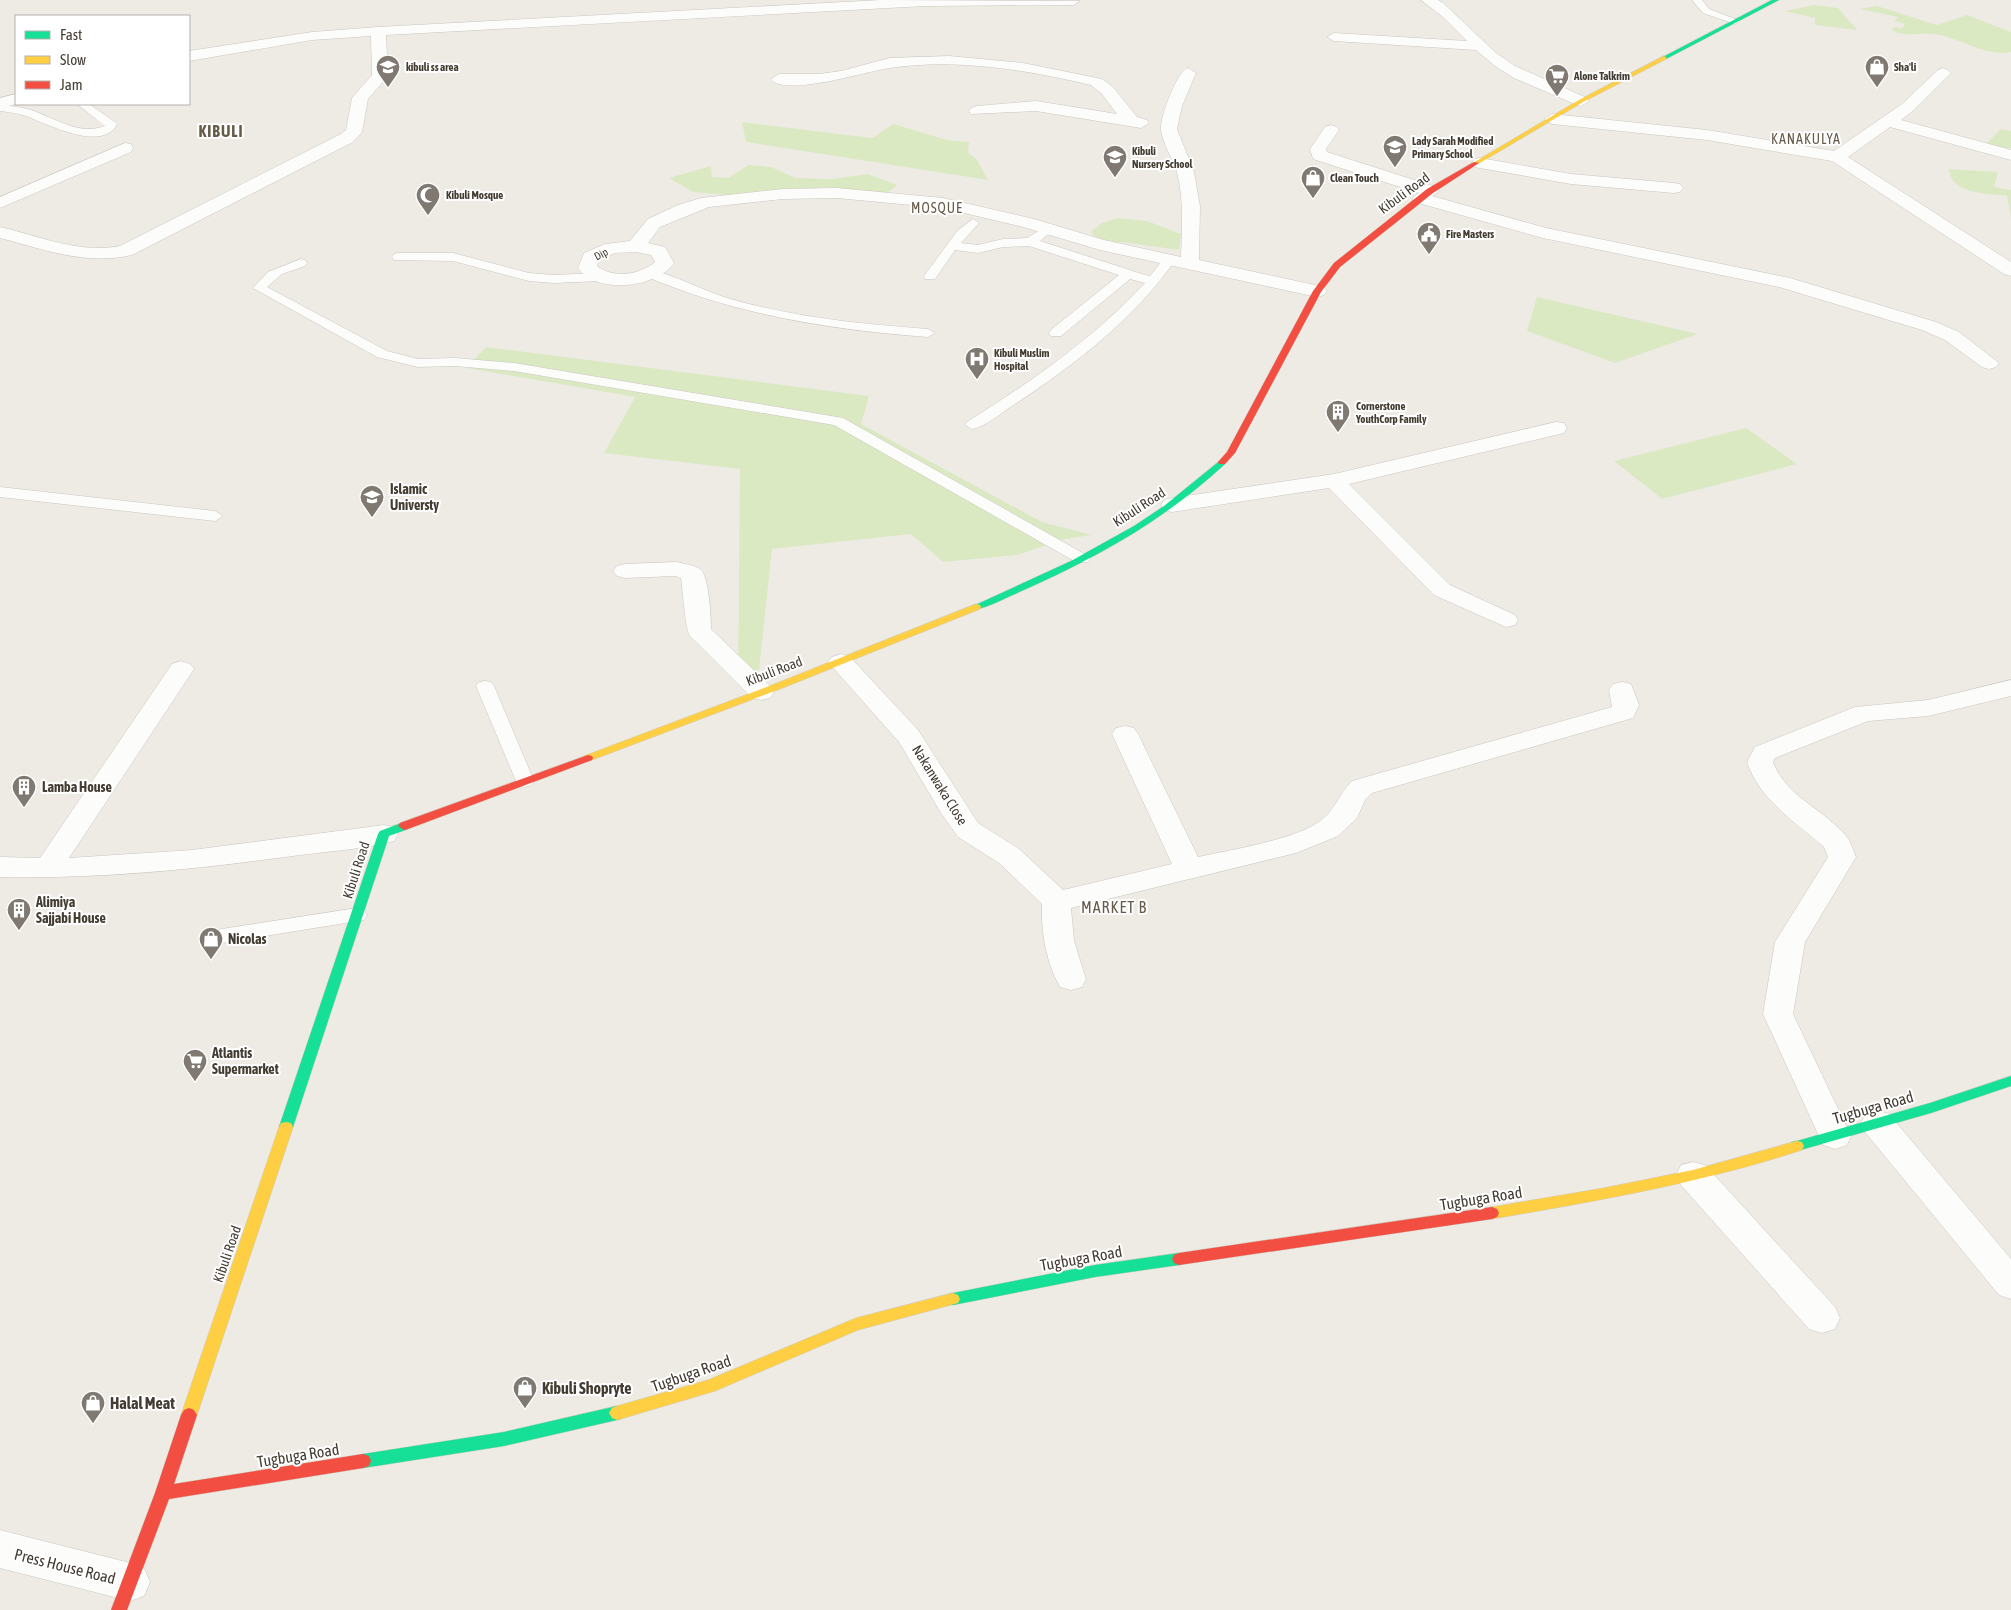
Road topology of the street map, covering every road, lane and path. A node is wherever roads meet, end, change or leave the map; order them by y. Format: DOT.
graph roads {
  1 [pos="1428,0"];
  2 [pos="1697,0"];
  3 [pos="1776,0"];
  4 [pos="1073,1"];
  5 [pos="884,2"];
  6 [pos="1735,21"];
  7 [pos="378,31"];
  8 [pos="1334,37"];
  9 [pos="1482,46"];
  10 [pos="190,56"];
  11 [pos="1188,73"];
  12 [pos="1943,73"];
  13 [pos="779,79"];
  14 [pos="1581,101"];
  15 [pos="0,103"];
  16 [pos="15,104"];
  17 [pos="15,104"];
  18 [pos="18,105"];
  19 [pos="83,105"];
  20 [pos="0,108"];
  21 [pos="977,111"];
  22 [pos="1552,119"];
  23 [pos="1132,122"];
  24 [pos="1887,122"];
  25 [pos="1169,129"];
  26 [pos="1332,130"];
  27 [pos="125,148"];
  28 [pos="2011,155"];
  29 [pos="1837,156"];
  30 [pos="1480,162"];
  31 [pos="1674,188"];
  32 [pos="1425,195"];
  33 [pos="0,203"];
  34 [pos="973,223"];
  35 [pos="1047,230"];
  36 [pos="0,232"];
  37 [pos="1030,242"];
  38 [pos="636,246"];
  39 [pos="952,246"];
  40 [pos="398,257"];
  41 [pos="1170,259"];
  42 [pos="301,263"];
  43 [pos="1190,263"];
  44 [pos="2011,270"];
  45 [pos="652,274"];
  46 [pos="1128,275"];
  47 [pos="930,276"];
  48 [pos="599,278"];
  49 [pos="1155,281"];
  50 [pos="1318,291"];
  51 [pos="1056,333"];
  52 [pos="928,334"];
  53 [pos="1989,363"];
  54 [pos="972,425"];
  55 [pos="1556,428"];
  56 [pos="1334,481"];
  57 [pos="0,492"];
  58 [pos="1172,505"];
  59 [pos="215,516"];
  60 [pos="1082,560"];
  61 [pos="624,571"];
  62 [pos="1506,620"];
  63 [pos="841,662"];
  64 [pos="181,669"];
  65 [pos="485,686"];
  66 [pos="2011,688"];
  67 [pos="1622,690"];
  68 [pos="761,692"];
  69 [pos="1125,734"];
  70 [pos="525,780"];
  71 [pos="384,834"];
  72 [pos="0,867"];
  73 [pos="1189,869"];
  74 [pos="48,870"];
  75 [pos="1057,901"];
  76 [pos="357,915"];
  77 [pos="222,936"];
  78 [pos="1071,979"];
  79 [pos="2011,1081"];
  80 [pos="1876,1123"];
  81 [pos="1835,1136"];
  82 [pos="1692,1175"];
  83 [pos="2011,1284"];
  84 [pos="1822,1318"];
  85 [pos="163,1492"];
  86 [pos="0,1549"];
  87 [pos="124,1596"];
  1 -- 9 [label="street"];
  2 -- 6 [label="lane"];
  3 -- 6 [label="street, Kibuli Road"];
  4 -- 5 [label="street"];
  5 -- 7 [label="street"];
  6 -- 14 [label="street, Kibuli Road"];
  7 -- 10 [label="street"];
  7 -- 36 [label="street"];
  8 -- 9 [label="street"];
  9 -- 14 [label="street"];
  11 -- 25 [label="street"];
  12 -- 24 [label="street"];
  13 -- 23 [label="street"];
  14 -- 22 [label="street, Kibuli Road"];
  15 -- 16 [label="street"];
  17 -- 20 [label="lane"];
  18 -- 19 [label="lane"];
  21 -- 23 [label="street"];
  22 -- 29 [label="street"];
  22 -- 30 [label="street, Kibuli Road"];
  23 -- 25 [label="street"];
  24 -- 28 [label="street"];
  24 -- 29 [label="street"];
  25 -- 43 [label="street"];
  26 -- 32 [label="street"];
  27 -- 33 [label="street"];
  29 -- 44 [label="street"];
  30 -- 31 [label="street"];
  30 -- 32 [label="street, Kibuli Road"];
  32 -- 50 [label="street, Kibuli Road"];
  32 -- 53 [label="street"];
  34 -- 39 [label="lane"];
  35 -- 37 [label="lane"];
  35 -- 38 [label="street"];
  35 -- 41 [label="street"];
  37 -- 39 [label="lane"];
  37 -- 46 [label="lane"];
  38 -- 45 [label="street"];
  38 -- 48 [label="street, Dip"];
  39 -- 47 [label="lane"];
  40 -- 48 [label="lane"];
  41 -- 43 [label="street"];
  41 -- 49 [label="lane"];
  42 -- 60 [label="lane"];
  43 -- 50 [label="street"];
  45 -- 48 [label="street"];
  45 -- 52 [label="lane"];
  46 -- 49 [label="lane"];
  46 -- 51 [label="lane"];
  49 -- 54 [label="lane"];
  50 -- 58 [label="street, Kibuli Road"];
  55 -- 56 [label="street"];
  56 -- 58 [label="street"];
  56 -- 62 [label="street"];
  57 -- 59 [label="lane"];
  58 -- 60 [label="street, Kibuli Road"];
  60 -- 63 [label="street, Kibuli Road"];
  61 -- 68 [label="street"];
  63 -- 68 [label="street, Kibuli Road"];
  63 -- 75 [label="street, Nakanwaka Close"];
  64 -- 74 [label="street"];
  65 -- 70 [label="lane"];
  66 -- 81 [label="street"];
  67 -- 73 [label="street"];
  68 -- 70 [label="street, Kibuli Road"];
  69 -- 73 [label="street"];
  70 -- 71 [label="street, Kibuli Road"];
  71 -- 74 [label="street"];
  71 -- 76 [label="street, Kibuli Road"];
  72 -- 74 [label="street"];
  73 -- 75 [label="street"];
  75 -- 78 [label="street"];
  76 -- 77 [label="lane"];
  76 -- 85 [label="street, Kibuli Road"];
  79 -- 80 [label="street, Tugbuga Road"];
  80 -- 81 [label="street, Tugbuga Road"];
  80 -- 83 [label="street"];
  81 -- 82 [label="street, Tugbuga Road"];
  82 -- 84 [label="street"];
  82 -- 85 [label="street, Tugbuga Road"];
  85 -- 87 [label="street, Kibuli Road"];
  86 -- 87 [label="street, Press House Road"];
}
